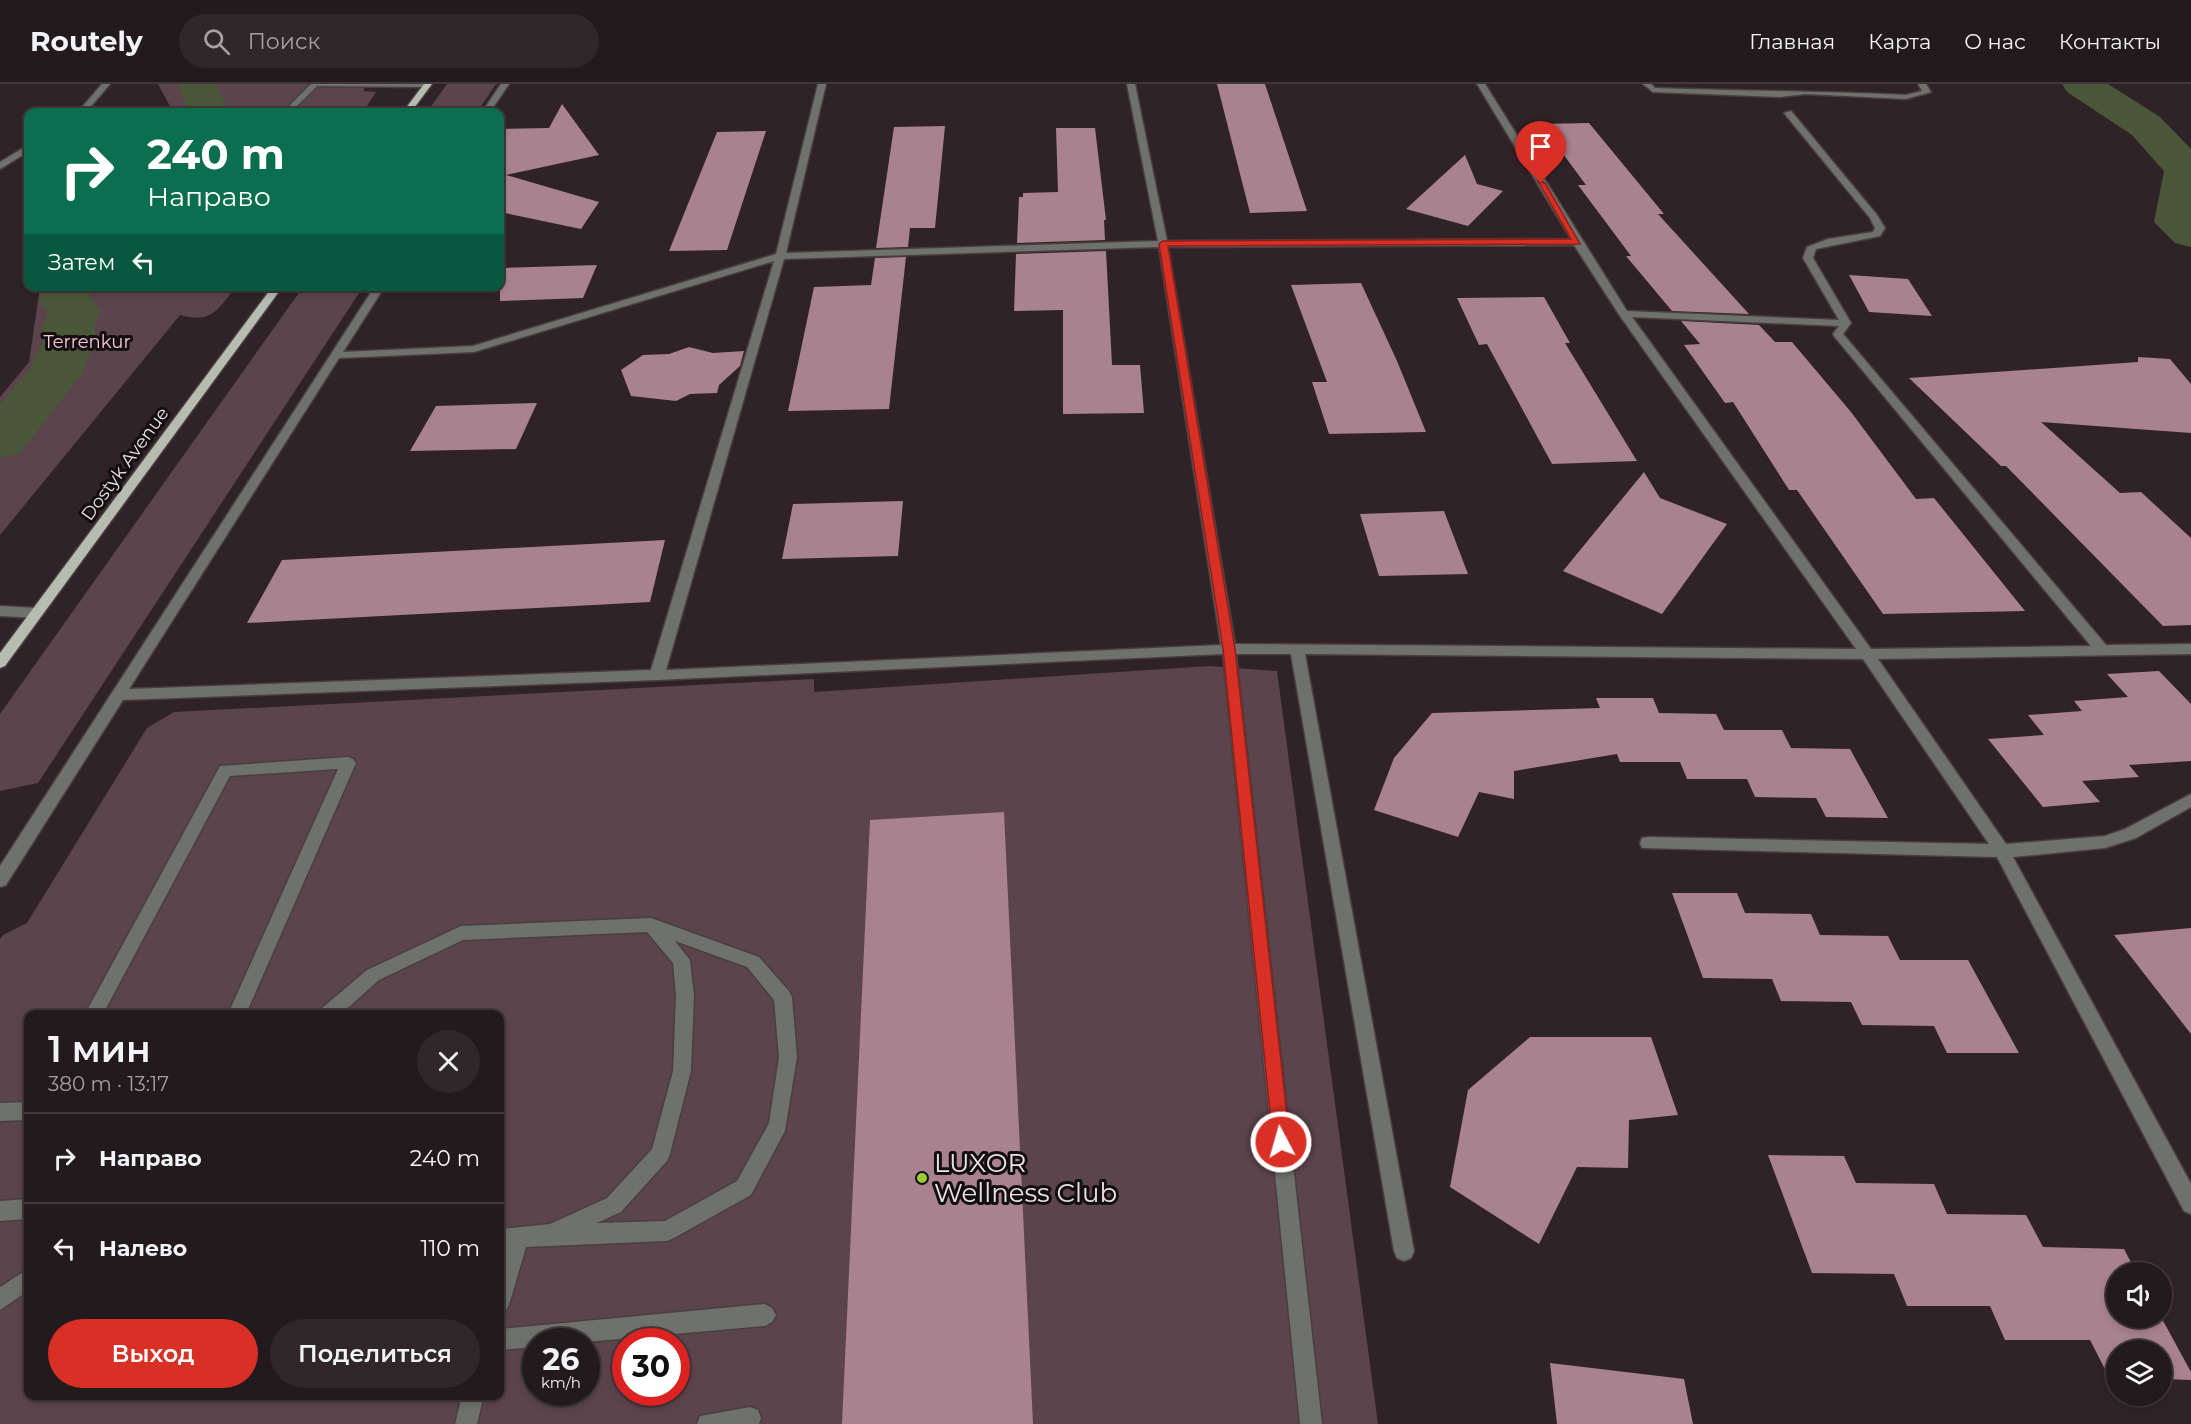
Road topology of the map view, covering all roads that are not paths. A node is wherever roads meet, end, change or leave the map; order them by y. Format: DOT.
graph roads {
  1 [pos="106,84"];
  2 [pos="428,84"];
  3 [pos="505,84"];
  4 [pos="822,84"];
  5 [pos="1131,84"];
  6 [pos="1481,84"];
  7 [pos="1647,84"];
  8 [pos="1815,84"];
  9 [pos="1922,84"];
  10 [pos="1804,92"];
  11 [pos="85,108"];
  12 [pos="291,108"];
  13 [pos="410,108"];
  14 [pos="489,108"];
  15 [pos="1788,113"];
  16 [pos="24,151"];
  17 [pos="0,166"];
  18 [pos="1577,242"];
  19 [pos="1163,244"];
  20 [pos="780,256"];
  21 [pos="274,291"];
  22 [pos="377,291"];
  23 [pos="1624,314"];
  24 [pos="1846,322"];
  25 [pos="339,355"];
  26 [pos="0,611"];
  27 [pos="37,613"];
  28 [pos="2191,648"];
  29 [pos="1229,649"];
  30 [pos="1297,650"];
  31 [pos="2102,650"];
  32 [pos="1868,654"];
  33 [pos="0,663"];
  34 [pos="657,675"];
  35 [pos="119,695"];
  36 [pos="2191,800"];
  37 [pos="1648,843"];
  38 [pos="2002,852"];
  39 [pos="0,880"];
  40 [pos="651,925"];
  41 [pos="96,1010"];
  42 [pos="239,1010"];
  43 [pos="333,1010"];
  44 [pos="24,1111"];
  45 [pos="0,1112"];
  46 [pos="2191,1204"];
  47 [pos="24,1209"];
  48 [pos="0,1211"];
  49 [pos="550,1234"];
  50 [pos="509,1238"];
  51 [pos="1404,1251"];
  52 [pos="504,1274"];
  53 [pos="24,1282"];
  54 [pos="0,1300"];
  55 [pos="765,1315"];
  56 [pos="504,1340"];
  57 [pos="472,1400"];
  58 [pos="750,1418"];
  59 [pos="466,1424"];
  60 [pos="708,1424"];
  61 [pos="1311,1424"];
  1 -- 11 [label="street"];
  2 -- 12 [label="street"];
  2 -- 13 [label="main road"];
  3 -- 14 [label="street"];
  4 -- 20 [label="street"];
  5 -- 19 [label="street"];
  6 -- 18 [label="street"];
  7 -- 10 [label="street"];
  8 -- 10 [label="street"];
  9 -- 10 [label="street"];
  15 -- 24 [label="street"];
  16 -- 17 [label="street"];
  18 -- 19 [label="street"];
  18 -- 23 [label="street"];
  19 -- 20 [label="street"];
  19 -- 29 [label="street"];
  20 -- 25 [label="street"];
  20 -- 34 [label="street"];
  21 -- 27 [label="main road, Dostyk Avenue"];
  22 -- 25 [label="street"];
  23 -- 24 [label="street"];
  23 -- 32 [label="street"];
  24 -- 31 [label="street"];
  25 -- 35 [label="street"];
  26 -- 27 [label="street"];
  27 -- 33 [label="main road, Dostyk Avenue"];
  28 -- 31 [label="street"];
  29 -- 30 [label="street"];
  29 -- 34 [label="street"];
  29 -- 61 [label="street"];
  30 -- 32 [label="street"];
  30 -- 51 [label="street"];
  31 -- 32 [label="street"];
  32 -- 38 [label="street"];
  34 -- 35 [label="street"];
  35 -- 39 [label="street"];
  36 -- 38 [label="street"];
  37 -- 38 [label="street"];
  38 -- 46 [label="street"];
  40 -- 43 [label="street"];
  40 -- 49 [label="street"];
  40 -- 49 [label="street"];
  41 -- 42 [label="street"];
  44 -- 45 [label="street"];
  47 -- 48 [label="street"];
  49 -- 50 [label="street"];
  50 -- 52 [label="street"];
  53 -- 54 [label="street"];
  55 -- 56 [label="street"];
  57 -- 59 [label="street"];
  58 -- 60 [label="street"];
}
